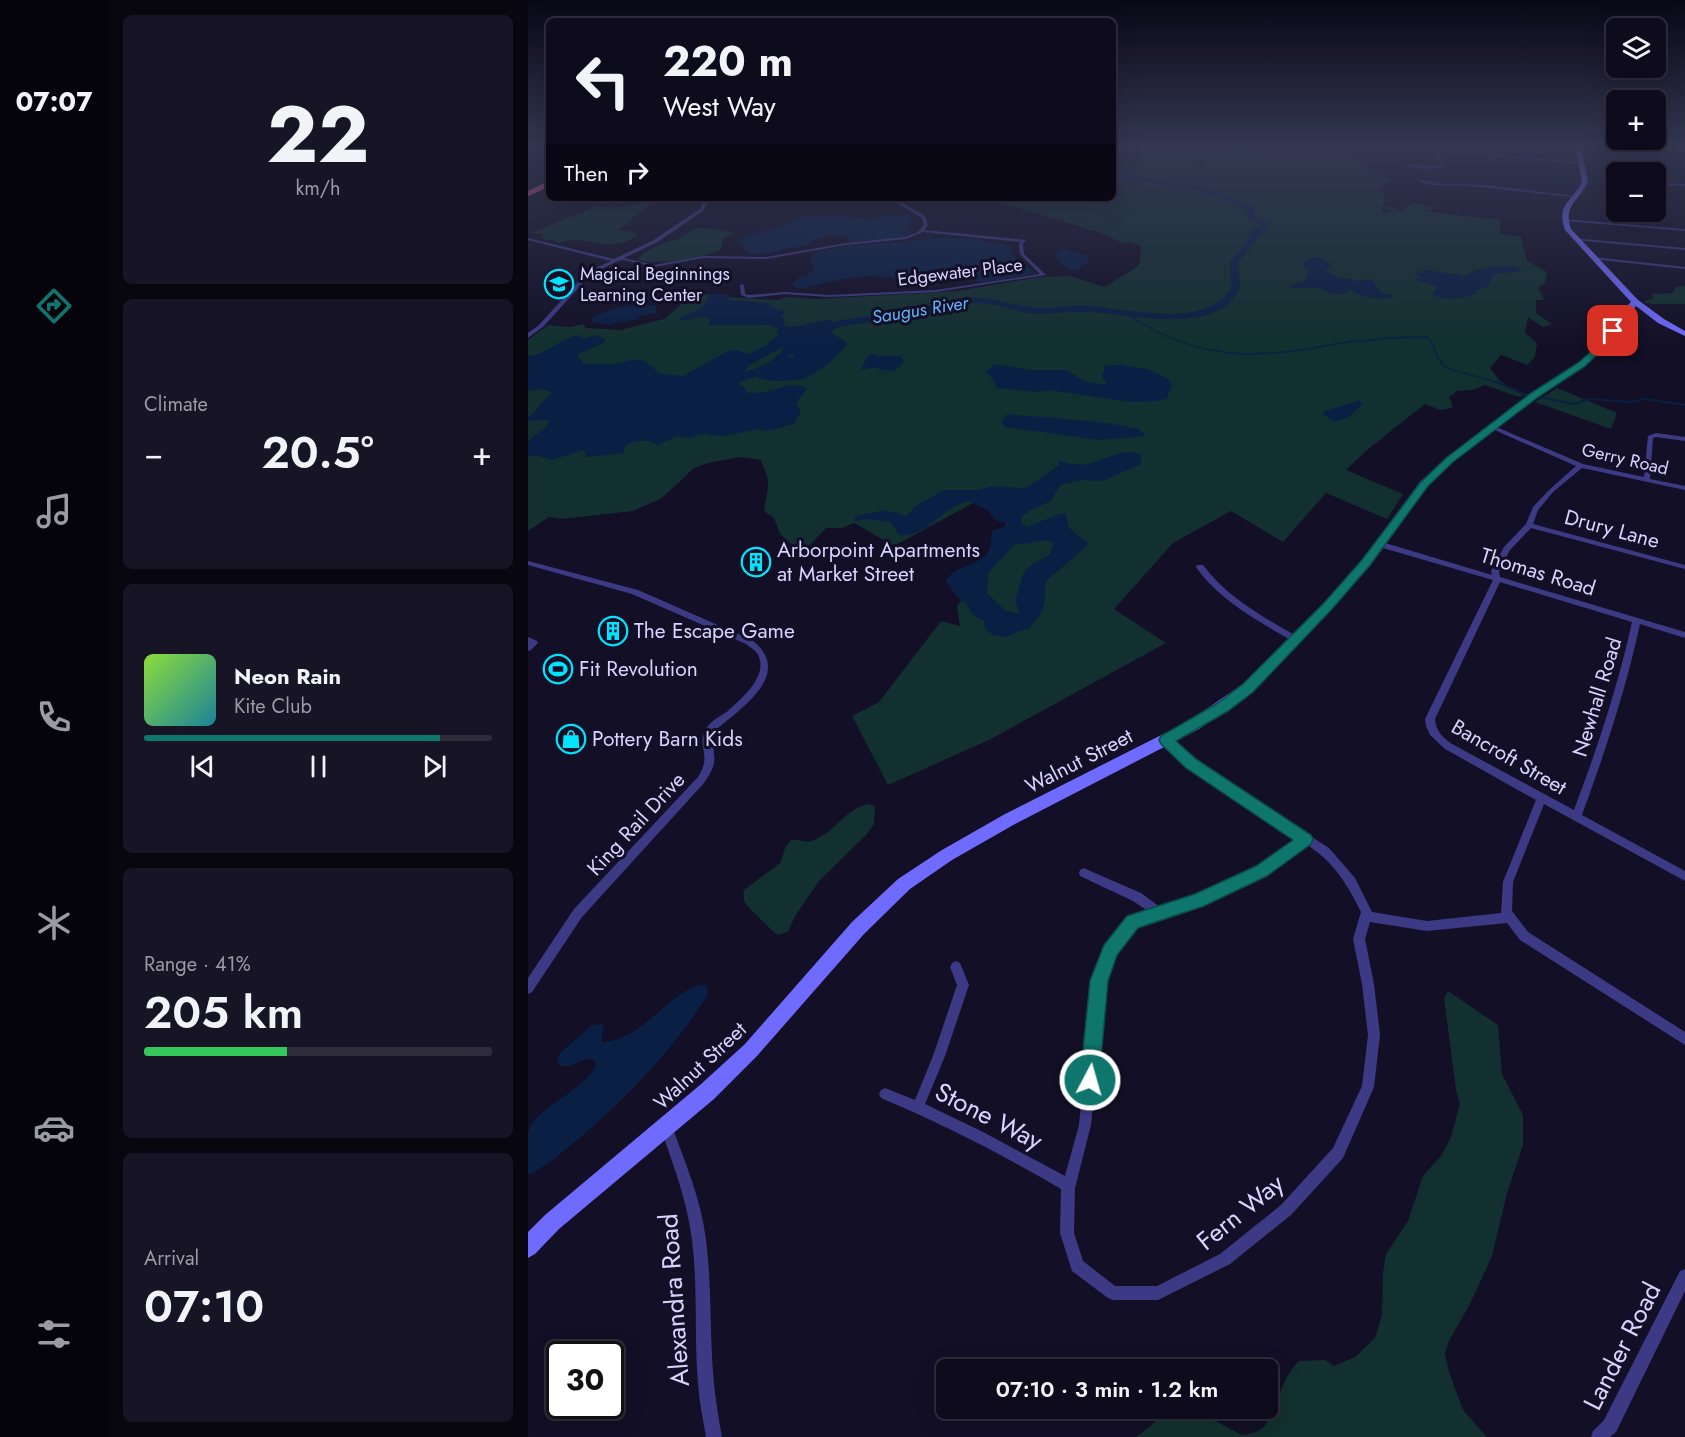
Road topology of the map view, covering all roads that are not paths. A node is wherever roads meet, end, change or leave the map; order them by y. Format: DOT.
graph roads {
  1 [pos="699,212"];
  2 [pos="917,212"];
  3 [pos="1565,212"];
  4 [pos="1565,220"];
  5 [pos="1685,230"];
  6 [pos="922,231"];
  7 [pos="1574,238"];
  8 [pos="528,239"];
  9 [pos="1685,249"];
  10 [pos="1593,258"];
  11 [pos="615,260"];
  12 [pos="1685,268"];
  13 [pos="742,285"];
  14 [pos="1635,302"];
  15 [pos="1685,334"];
  16 [pos="528,336"];
  17 [pos="1492,428"];
  18 [pos="1685,439"];
  19 [pos="1581,466"];
  20 [pos="1647,479"];
  21 [pos="1685,488"];
  22 [pos="1529,525"];
  23 [pos="1380,544"];
  24 [pos="528,563"];
  25 [pos="1200,567"];
  26 [pos="1685,567"];
  27 [pos="1497,579"];
  28 [pos="1637,620"];
  29 [pos="1685,635"];
  30 [pos="1295,639"];
  31 [pos="528,640"];
  32 [pos="528,648"];
  33 [pos="1166,740"];
  34 [pos="1542,798"];
  35 [pos="1576,817"];
  36 [pos="1306,839"];
  37 [pos="1084,873"];
  38 [pos="1685,876"];
  39 [pos="1160,913"];
  40 [pos="1366,916"];
  41 [pos="1510,917"];
  42 [pos="956,967"];
  43 [pos="528,988"];
  44 [pos="1685,1039"];
  45 [pos="885,1094"];
  46 [pos="918,1107"];
  47 [pos="666,1126"];
  48 [pos="1069,1186"];
  49 [pos="528,1247"];
  50 [pos="1685,1276"];
  51 [pos="714,1437"];
  52 [pos="1599,1437"];
  1 -- 11 [label="street"];
  2 -- 6 [label="street"];
  3 -- 4 [label="main road"];
  4 -- 5 [label="street"];
  4 -- 7 [label="main road"];
  6 -- 11 [label="street"];
  6 -- 13 [label="street, Edgewater Place"];
  7 -- 9 [label="street"];
  7 -- 10 [label="main road"];
  8 -- 11 [label="street"];
  10 -- 12 [label="street"];
  10 -- 14 [label="main road"];
  11 -- 16 [label="street"];
  14 -- 15 [label="main road"];
  14 -- 17 [label="main road, Walnut Street"];
  17 -- 19 [label="street, Gerry Road"];
  17 -- 23 [label="main road, Walnut Street"];
  18 -- 20 [label="street"];
  19 -- 20 [label="street, Gerry Road"];
  19 -- 22 [label="street"];
  20 -- 21 [label="street, Gerry Road"];
  22 -- 26 [label="street, Drury Lane"];
  22 -- 27 [label="street"];
  23 -- 27 [label="street, Thomas Road"];
  23 -- 30 [label="main road, Walnut Street"];
  24 -- 43 [label="street, King Rail Drive"];
  25 -- 30 [label="street"];
  27 -- 28 [label="street, Thomas Road"];
  27 -- 34 [label="street, Bancroft Street"];
  28 -- 29 [label="street, Thomas Road"];
  28 -- 35 [label="street, Newhall Road"];
  30 -- 33 [label="main road, Walnut Street"];
  31 -- 32 [label="street"];
  33 -- 36 [label="street"];
  33 -- 47 [label="main road, Walnut Street"];
  34 -- 35 [label="street, Bancroft Street"];
  34 -- 41 [label="street"];
  35 -- 38 [label="street, Bancroft Street"];
  36 -- 39 [label="street, Fern Way"];
  36 -- 40 [label="street"];
  37 -- 39 [label="street"];
  39 -- 48 [label="street, Fern Way"];
  40 -- 41 [label="street"];
  40 -- 48 [label="street, Fern Way"];
  41 -- 44 [label="street"];
  42 -- 46 [label="street"];
  45 -- 46 [label="street, Stone Way"];
  46 -- 48 [label="street, Stone Way"];
  47 -- 49 [label="main road, Walnut Street"];
  47 -- 51 [label="street, Alexandra Road"];
  50 -- 52 [label="street, Lander Road"];
}
